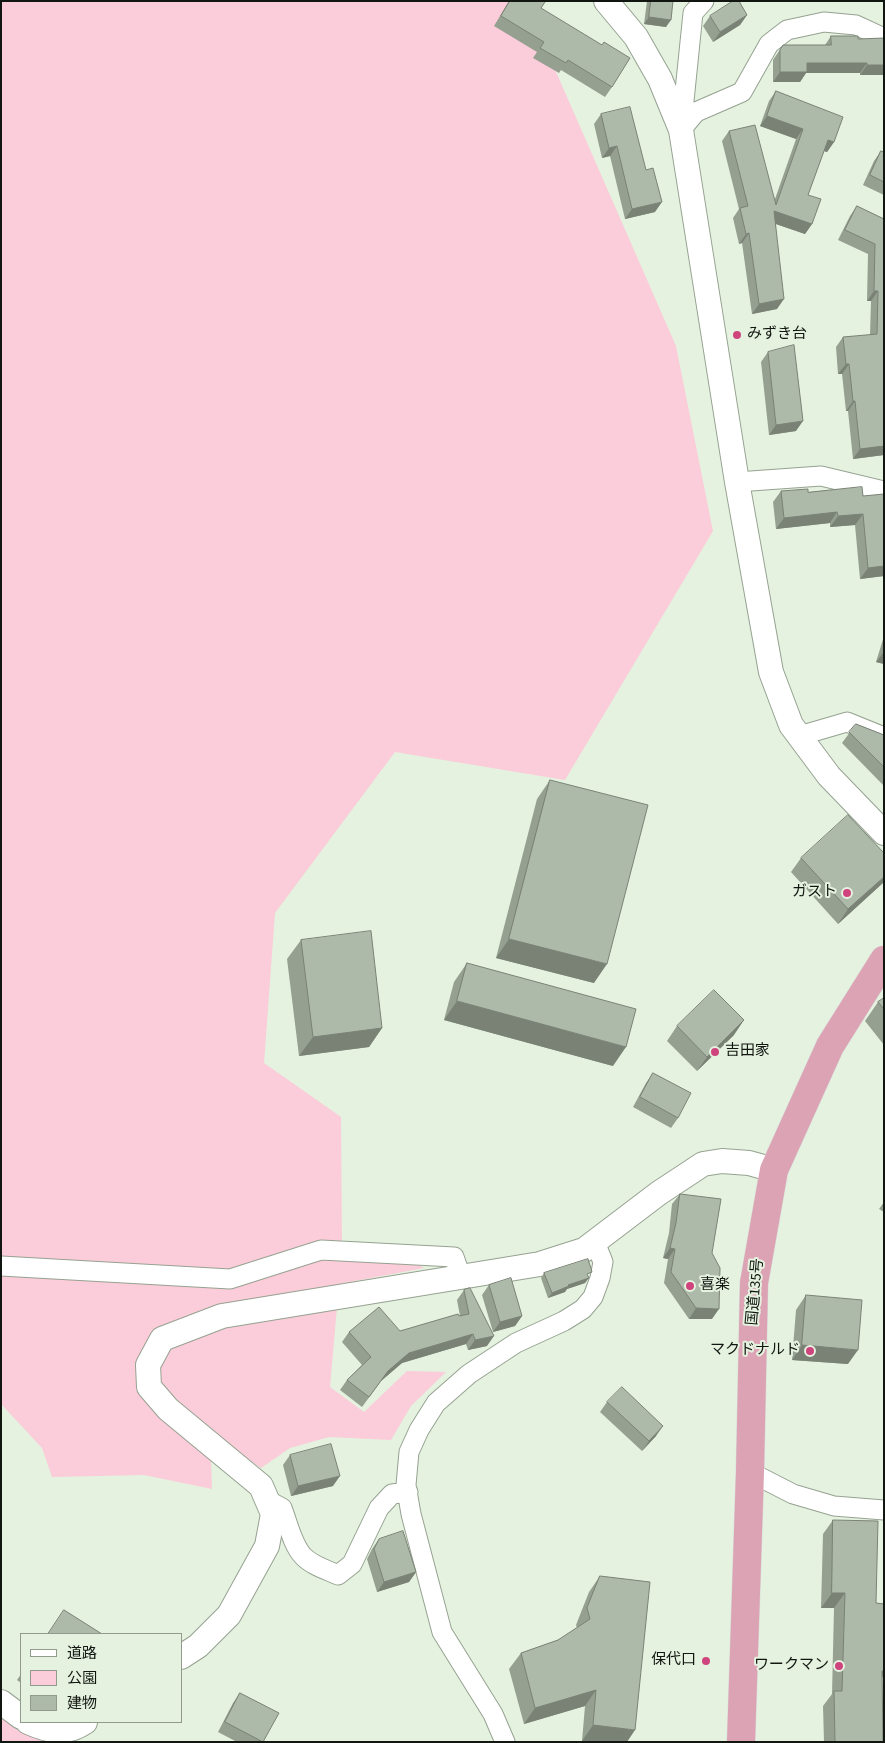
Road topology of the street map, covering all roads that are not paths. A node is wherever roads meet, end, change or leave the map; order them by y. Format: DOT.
graph roads {
  1 [pos="606,1"];
  2 [pos="704,1"];
  3 [pos="884,38"];
  4 [pos="681,130"];
  5 [pos="738,482"];
  6 [pos="884,491"];
  7 [pos="800,736"];
  8 [pos="884,737"];
  9 [pos="884,833"];
  10 [pos="884,960"];
  11 [pos="774,1170"];
  12 [pos="595,1242"];
  13 [pos="1,1266"];
  14 [pos="461,1277"];
  15 [pos="750,1472"];
  16 [pos="408,1492"];
  17 [pos="267,1500"];
  18 [pos="884,1510"];
  19 [pos="182,1656"];
  20 [pos="1,1702"];
  21 [pos="20,1716"];
  22 [pos="31,1723"];
  23 [pos="83,1723"];
  24 [pos="505,1742"];
  25 [pos="741,1742"];
  1 -- 4 [label="street"];
  2 -- 4 [label="street"];
  3 -- 4 [label="street"];
  4 -- 5 [label="street"];
  5 -- 6 [label="street"];
  5 -- 7 [label="street"];
  7 -- 8 [label="street"];
  7 -- 9 [label="street"];
  10 -- 11 [label="highway, 国道135号"];
  11 -- 12 [label="street"];
  11 -- 15 [label="highway, 国道135号"];
  12 -- 14 [label="street"];
  12 -- 16 [label="street"];
  13 -- 14 [label="street"];
  14 -- 17 [label="street"];
  15 -- 18 [label="street"];
  15 -- 25 [label="highway, 国道135号"];
  16 -- 17 [label="street"];
  16 -- 24 [label="street"];
  17 -- 19 [label="street"];
  20 -- 21 [label="street"];
  22 -- 23 [label="street"];
}
